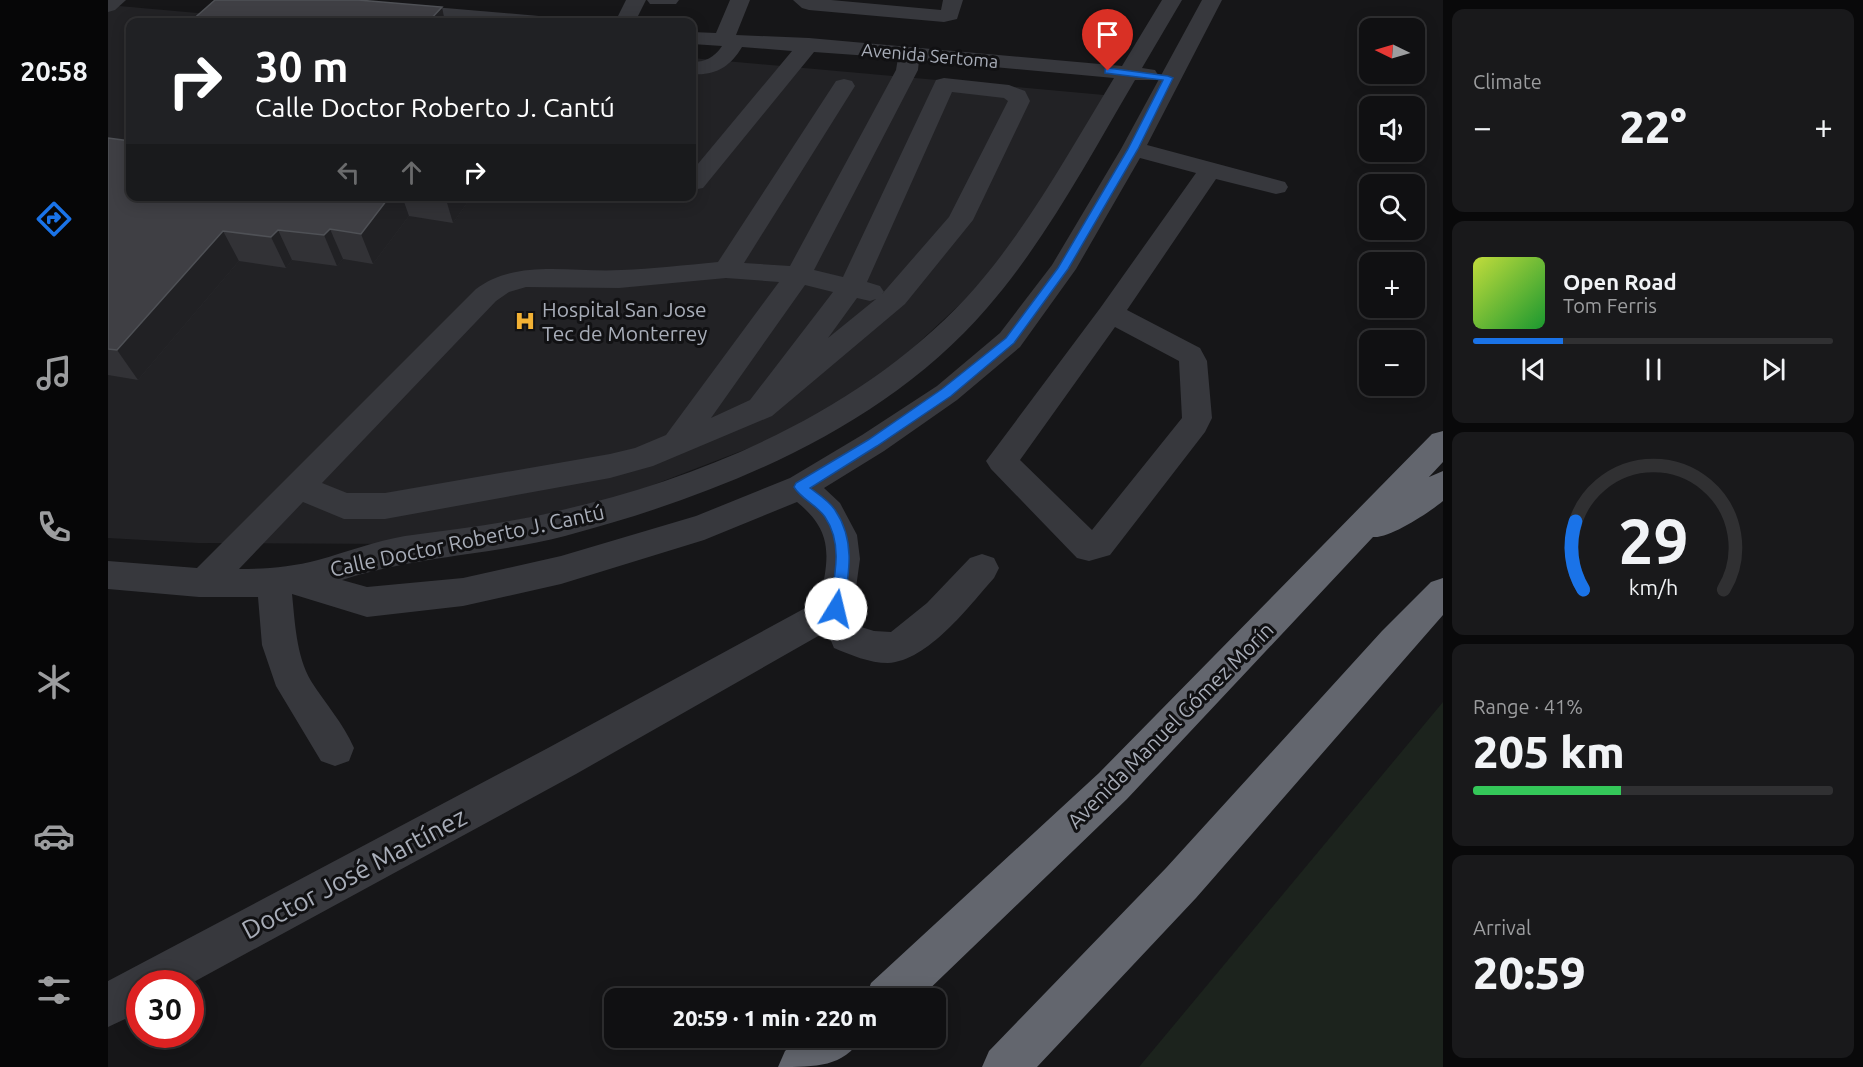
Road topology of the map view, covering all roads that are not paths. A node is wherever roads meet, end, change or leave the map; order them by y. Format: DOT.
graph roads {
  1 [pos="116,0"];
  2 [pos="493,0"];
  3 [pos="636,0"];
  4 [pos="657,0"];
  5 [pos="669,0"];
  6 [pos="740,0"];
  7 [pos="803,0"];
  8 [pos="953,0"];
  9 [pos="1172,0"];
  10 [pos="1212,0"];
  11 [pos="549,3"];
  12 [pos="876,5"];
  13 [pos="108,6"];
  14 [pos="378,9"];
  15 [pos="478,17"];
  16 [pos="489,18"];
  17 [pos="537,18"];
  18 [pos="627,18"];
  19 [pos="696,38"];
  20 [pos="729,41"];
  21 [pos="809,44"];
  22 [pos="866,49"];
  23 [pos="910,53"];
  24 [pos="696,68"];
  25 [pos="1130,73"];
  26 [pos="1168,78"];
  27 [pos="844,86"];
  28 [pos="1133,149"];
  29 [pos="1210,169"];
  30 [pos="696,181"];
  31 [pos="1276,187"];
  32 [pos="726,270"];
  33 [pos="798,275"];
  34 [pos="852,286"];
  35 [pos="895,298"];
  36 [pos="1111,314"];
  37 [pos="761,408"];
  38 [pos="1443,442"];
  39 [pos="677,443"];
  40 [pos="1443,483"];
  41 [pos="300,487"];
  42 [pos="801,487"];
  43 [pos="1352,538"];
  44 [pos="982,568"];
  45 [pos="108,575"];
  46 [pos="284,581"];
  47 [pos="204,582"];
  48 [pos="1443,592"];
  49 [pos="836,609"];
  50 [pos="335,748"];
  51 [pos="173,970"];
  52 [pos="899,988"];
  53 [pos="126,995"];
  54 [pos="108,1005"];
  55 [pos="825,1048"];
  56 [pos="801,1067"];
  57 [pos="1005,1067"];
  1 -- 13 [label="street"];
  2 -- 15 [label="street"];
  3 -- 18 [label="street"];
  4 -- 5 [label="street"];
  6 -- 20 [label="street"];
  7 -- 12 [label="street"];
  8 -- 12 [label="street"];
  9 -- 25 [label="street, Calle Doctor Roberto J. Cantú"];
  10 -- 26 [label="street, Calle Doctor Roberto J. Cantú"];
  11 -- 17 [label="street"];
  12 -- 22 [label="street"];
  14 -- 15 [label="street"];
  15 -- 16 [label="street"];
  19 -- 20 [label="street, Avenida Sertoma"];
  20 -- 21 [label="street, Avenida Sertoma"];
  20 -- 24 [label="street"];
  21 -- 22 [label="street, Avenida Sertoma"];
  21 -- 30 [label="street"];
  22 -- 23 [label="street, Avenida Sertoma"];
  23 -- 25 [label="street, Avenida Sertoma"];
  23 -- 33 [label="street"];
  25 -- 26 [label="street, Avenida Sertoma"];
  25 -- 46 [label="street, Calle Doctor Roberto J. Cantú"];
  26 -- 28 [label="street, Calle Doctor Roberto J. Cantú"];
  27 -- 32 [label="street"];
  28 -- 29 [label="street"];
  28 -- 42 [label="street, Calle Doctor Roberto J. Cantú"];
  29 -- 31 [label="street"];
  29 -- 36 [label="street"];
  32 -- 33 [label="street"];
  32 -- 41 [label="street"];
  33 -- 34 [label="street"];
  33 -- 39 [label="street"];
  34 -- 35 [label="street"];
  34 -- 35 [label="street"];
  34 -- 37 [label="street"];
  35 -- 37 [label="street"];
  36 -- 36 [label="street"];
  37 -- 39 [label="street"];
  38 -- 43 [label="highway, Avenida Manuel Gómez Morín"];
  39 -- 41 [label="street"];
  40 -- 43 [label="highway"];
  41 -- 47 [label="street"];
  42 -- 46 [label="street, Calle Doctor Roberto J. Cantú"];
  42 -- 49 [label="street"];
  43 -- 52 [label="highway, Avenida Manuel Gómez Morín"];
  44 -- 49 [label="street"];
  45 -- 47 [label="street, Calle Doctor Roberto J. Cantú"];
  46 -- 47 [label="street, Calle Doctor Roberto J. Cantú"];
  46 -- 50 [label="street"];
  48 -- 57 [label="highway"];
  49 -- 51 [label="street, Doctor José Martínez"];
  53 -- 54 [label="street"];
  55 -- 56 [label="highway"];
}
